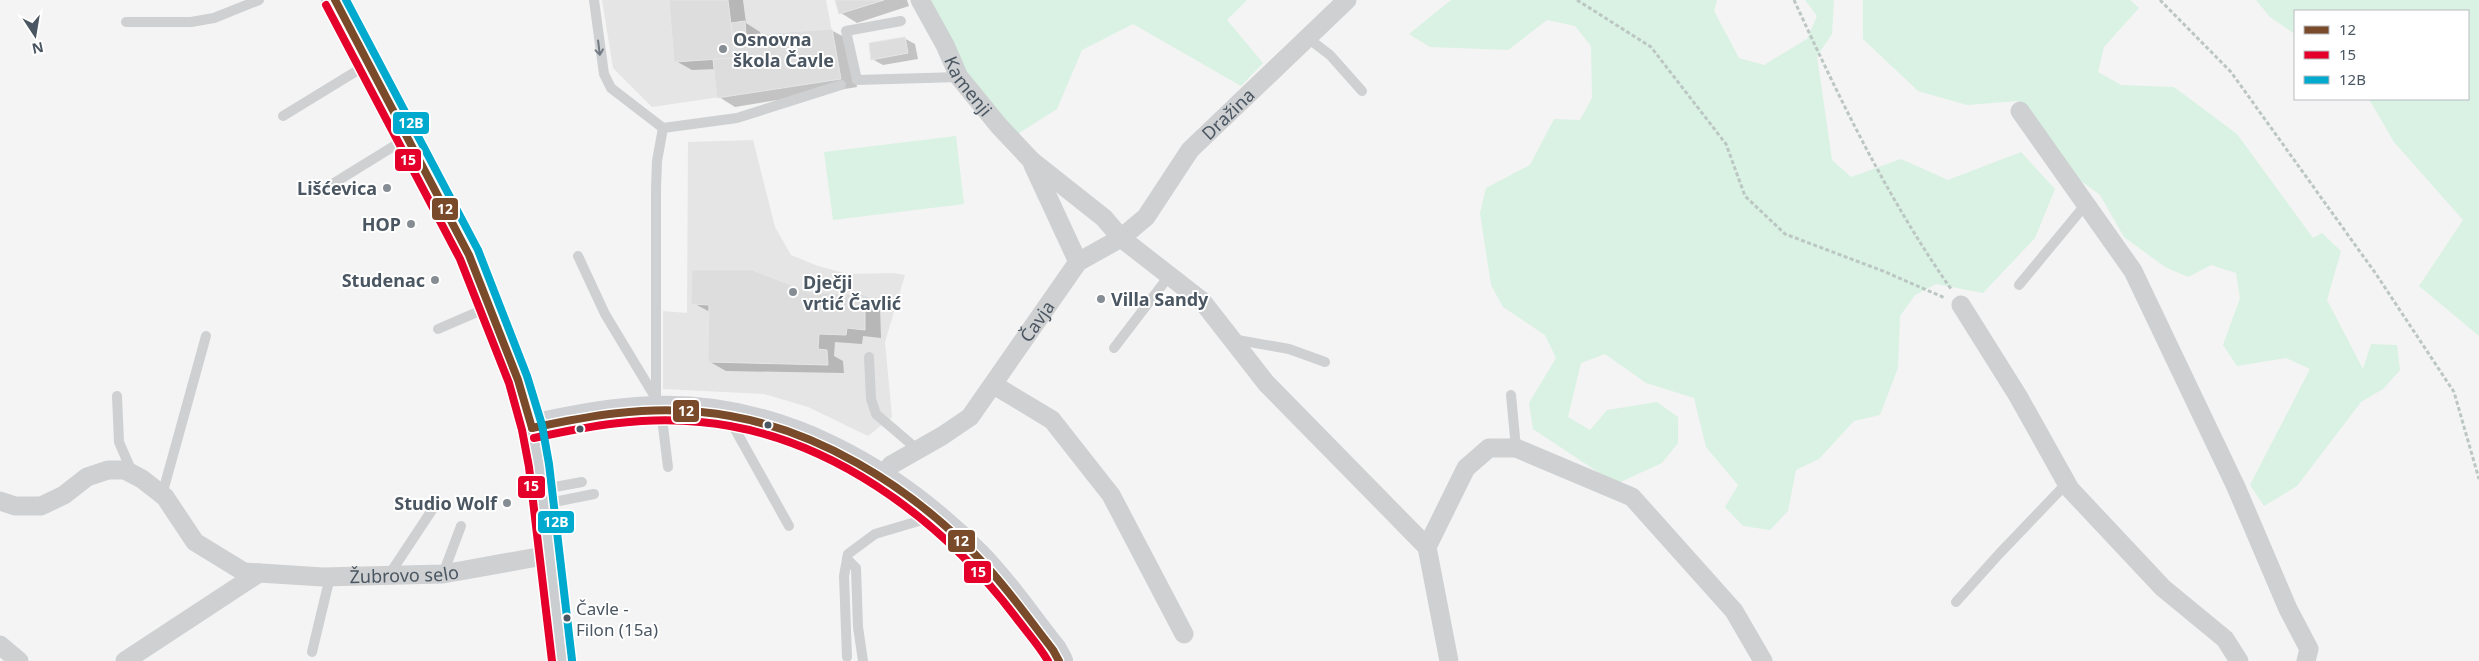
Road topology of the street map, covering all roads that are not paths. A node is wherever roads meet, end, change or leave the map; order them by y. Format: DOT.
graph roads {
  1 [pos="260,0"];
  2 [pos="336,0"];
  3 [pos="594,0"];
  4 [pos="920,0"];
  5 [pos="1347,0"];
  6 [pos="900,21"];
  7 [pos="126,22"];
  8 [pos="1308,39"];
  9 [pos="369,63"];
  10 [pos="959,78"];
  11 [pos="842,85"];
  12 [pos="1362,91"];
  13 [pos="2020,111"];
  14 [pos="283,116"];
  15 [pos="663,128"];
  16 [pos="408,138"];
  17 [pos="1032,162"];
  18 [pos="321,191"];
  19 [pos="2086,204"];
  20 [pos="1121,238"];
  21 [pos="578,256"];
  22 [pos="1078,262"];
  23 [pos="1169,276"];
  24 [pos="2020,286"];
  25 [pos="1961,305"];
  26 [pos="490,307"];
  27 [pos="438,329"];
  28 [pos="206,336"];
  29 [pos="1231,339"];
  30 [pos="1114,348"];
  31 [pos="869,357"];
  32 [pos="1325,362"];
  33 [pos="994,385"];
  34 [pos="1511,394"];
  35 [pos="116,396"];
  36 [pos="658,406"];
  37 [pos="728,416"];
  38 [pos="532,428"];
  39 [pos="1516,448"];
  40 [pos="918,450"];
  41 [pos="668,466"];
  42 [pos="133,474"];
  43 [pos="881,477"];
  44 [pos="582,482"];
  45 [pos="2067,483"];
  46 [pos="594,494"];
  47 [pos="162,495"];
  48 [pos="542,497"];
  49 [pos="0,501"];
  50 [pos="432,510"];
  51 [pos="936,516"];
  52 [pos="461,526"];
  53 [pos="789,526"];
  54 [pos="1427,547"];
  55 [pos="549,555"];
  56 [pos="847,559"];
  57 [pos="259,573"];
  58 [pos="443,574"];
  59 [pos="389,575"];
  60 [pos="330,577"];
  61 [pos="1956,602"];
  62 [pos="1184,634"];
  63 [pos="0,645"];
  64 [pos="312,652"];
  65 [pos="1056,656"];
  66 [pos="847,657"];
  67 [pos="19,661"];
  68 [pos="125,661"];
  69 [pos="562,661"];
  70 [pos="862,661"];
  71 [pos="1449,661"];
  72 [pos="1763,661"];
  73 [pos="2239,661"];
  74 [pos="2306,661"];
  1 -- 7 [label="lane"];
  2 -- 9 [label="main road"];
  3 -- 15 [label="lane, one-way"];
  4 -- 10 [label="street, Kamenji"];
  5 -- 8 [label="street, Dražina"];
  6 -- 10 [label="lane"];
  8 -- 12 [label="lane"];
  8 -- 20 [label="street, Dražina"];
  9 -- 14 [label="lane"];
  9 -- 16 [label="main road"];
  10 -- 17 [label="street, Kamenji"];
  11 -- 15 [label="lane"];
  13 -- 19 [label="street"];
  15 -- 36 [label="lane"];
  16 -- 18 [label="lane"];
  16 -- 26 [label="main road"];
  17 -- 20 [label="street, Kamenji"];
  17 -- 22 [label="street, Kamenji"];
  19 -- 24 [label="lane"];
  19 -- 74 [label="street"];
  20 -- 22 [label="street, Čavja"];
  20 -- 23 [label="street"];
  21 -- 36 [label="lane"];
  22 -- 33 [label="street, Čavja"];
  23 -- 29 [label="street"];
  23 -- 30 [label="lane"];
  25 -- 45 [label="street"];
  26 -- 27 [label="lane"];
  26 -- 38 [label="main road"];
  28 -- 47 [label="lane"];
  29 -- 32 [label="lane"];
  29 -- 54 [label="street"];
  31 -- 40 [label="lane"];
  33 -- 40 [label="street, Čavja"];
  33 -- 62 [label="street"];
  34 -- 39 [label="lane"];
  35 -- 42 [label="lane"];
  36 -- 37 [label="main road"];
  36 -- 38 [label="main road"];
  36 -- 41 [label="lane"];
  37 -- 43 [label="main road"];
  37 -- 53 [label="lane"];
  38 -- 48 [label="main road"];
  39 -- 54 [label="street"];
  39 -- 72 [label="street"];
  40 -- 43 [label="street, Čavja"];
  42 -- 47 [label="street, Žubrovo selo"];
  42 -- 49 [label="street, Žubrovo selo"];
  43 -- 51 [label="main road"];
  44 -- 48 [label="lane"];
  45 -- 61 [label="lane"];
  45 -- 73 [label="street"];
  46 -- 48 [label="lane"];
  47 -- 57 [label="street, Žubrovo selo"];
  48 -- 55 [label="main road"];
  50 -- 59 [label="lane"];
  51 -- 56 [label="lane"];
  51 -- 65 [label="main road"];
  52 -- 58 [label="lane"];
  54 -- 71 [label="street"];
  55 -- 58 [label="street, Žubrovo selo"];
  55 -- 69 [label="main road"];
  56 -- 66 [label="lane"];
  56 -- 70 [label="lane"];
  57 -- 60 [label="street, Žubrovo selo"];
  57 -- 68 [label="street"];
  58 -- 59 [label="street, Žubrovo selo"];
  59 -- 60 [label="street, Žubrovo selo"];
  60 -- 64 [label="lane"];
  63 -- 67 [label="street"];
}
